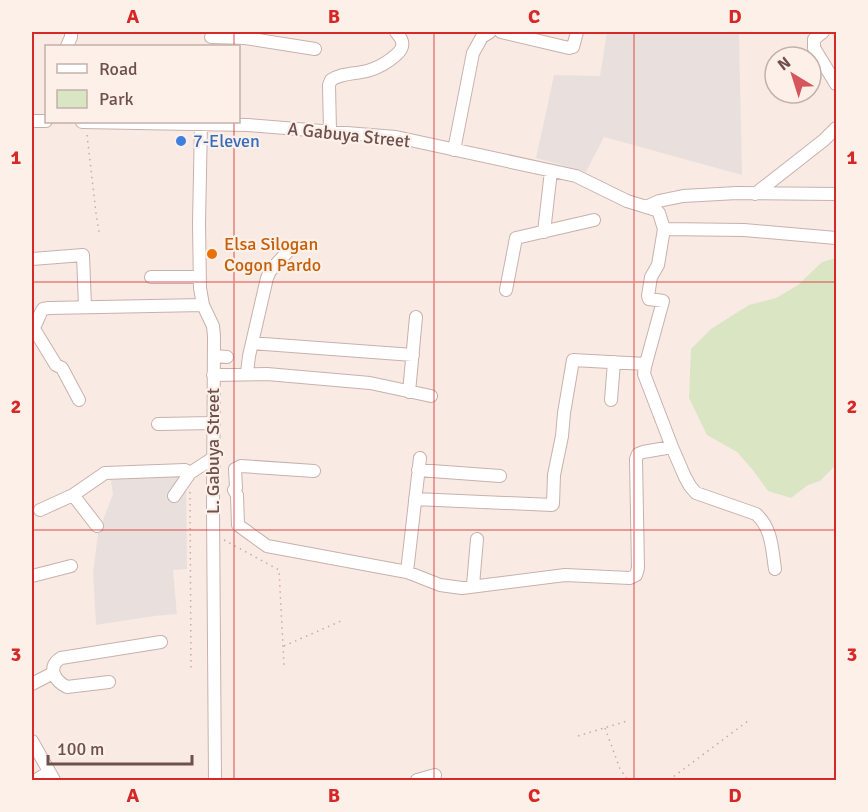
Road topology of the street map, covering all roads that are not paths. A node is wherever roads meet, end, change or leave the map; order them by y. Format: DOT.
graph roads {
  1 [pos="396,32"];
  2 [pos="489,32"];
  3 [pos="501,32"];
  4 [pos="577,32"];
  5 [pos="824,32"];
  6 [pos="246,35"];
  7 [pos="211,38"];
  8 [pos="315,49"];
  9 [pos="837,84"];
  10 [pos="208,123"];
  11 [pos="837,128"];
  12 [pos="330,131"];
  13 [pos="454,150"];
  14 [pos="551,171"];
  15 [pos="755,194"];
  16 [pos="837,194"];
  17 [pos="646,207"];
  18 [pos="594,220"];
  19 [pos="664,229"];
  20 [pos="544,232"];
  21 [pos="837,238"];
  22 [pos="290,249"];
  23 [pos="32,259"];
  24 [pos="151,277"];
  25 [pos="200,277"];
  26 [pos="506,290"];
  27 [pos="203,305"];
  28 [pos="85,307"];
  29 [pos="416,317"];
  30 [pos="33,330"];
  31 [pos="252,343"];
  32 [pos="413,355"];
  33 [pos="214,356"];
  34 [pos="227,357"];
  35 [pos="614,362"];
  36 [pos="646,364"];
  37 [pos="247,373"];
  38 [pos="213,375"];
  39 [pos="409,392"];
  40 [pos="431,396"];
  41 [pos="79,400"];
  42 [pos="611,400"];
  43 [pos="213,423"];
  44 [pos="158,424"];
  45 [pos="672,447"];
  46 [pos="213,458"];
  47 [pos="314,471"];
  48 [pos="190,473"];
  49 [pos="500,476"];
  50 [pos="234,490"];
  51 [pos="213,492"];
  52 [pos="74,495"];
  53 [pos="174,496"];
  54 [pos="415,499"];
  55 [pos="40,510"];
  56 [pos="97,526"];
  57 [pos="477,539"];
  58 [pos="71,566"];
  59 [pos="775,569"];
  60 [pos="407,572"];
  61 [pos="32,576"];
  62 [pos="473,585"];
  63 [pos="161,642"];
  64 [pos="53,673"];
  65 [pos="109,682"];
  66 [pos="32,684"];
  67 [pos="32,741"];
  68 [pos="435,775"];
  69 [pos="52,776"];
  70 [pos="36,780"];
  71 [pos="215,780"];
  72 [pos="417,780"];
  1 -- 12 [label="street"];
  2 -- 13 [label="street"];
  3 -- 4 [label="street"];
  5 -- 9 [label="street"];
  6 -- 7 [label="street"];
  6 -- 8 [label="street"];
  10 -- 12 [label="street, A Gabuya Street"];
  10 -- 25 [label="street, L. Gabuya Street"];
  11 -- 15 [label="street"];
  12 -- 13 [label="street, A Gabuya Street"];
  13 -- 14 [label="street, A Gabuya Street"];
  14 -- 17 [label="street, A Gabuya Street"];
  14 -- 20 [label="street"];
  15 -- 16 [label="street"];
  15 -- 17 [label="street"];
  17 -- 19 [label="street, A Gabuya Street"];
  18 -- 20 [label="street"];
  19 -- 21 [label="street"];
  19 -- 36 [label="street"];
  20 -- 26 [label="street"];
  22 -- 31 [label="street"];
  23 -- 28 [label="street"];
  24 -- 25 [label="street"];
  25 -- 27 [label="street, L. Gabuya Street"];
  27 -- 28 [label="street"];
  27 -- 33 [label="street, L. Gabuya Street"];
  28 -- 30 [label="street"];
  29 -- 32 [label="street"];
  30 -- 41 [label="street"];
  31 -- 32 [label="street"];
  31 -- 37 [label="street"];
  32 -- 39 [label="street"];
  33 -- 34 [label="street"];
  33 -- 38 [label="street, L. Gabuya Street"];
  35 -- 36 [label="street"];
  35 -- 42 [label="street"];
  35 -- 54 [label="street"];
  36 -- 45 [label="street"];
  37 -- 38 [label="street"];
  37 -- 39 [label="street"];
  38 -- 43 [label="street, L. Gabuya Street"];
  39 -- 40 [label="street"];
  43 -- 44 [label="street"];
  43 -- 46 [label="street, L. Gabuya Street"];
  45 -- 59 [label="street"];
  45 -- 62 [label="street"];
  46 -- 48 [label="street"];
  46 -- 51 [label="street, L. Gabuya Street"];
  47 -- 50 [label="street"];
  48 -- 52 [label="street"];
  48 -- 53 [label="street"];
  49 -- 54 [label="street"];
  50 -- 51 [label="street"];
  50 -- 60 [label="street"];
  51 -- 71 [label="street, L. Gabuya Street"];
  52 -- 55 [label="street"];
  52 -- 56 [label="street"];
  54 -- 60 [label="street"];
  57 -- 62 [label="street"];
  58 -- 61 [label="street"];
  60 -- 62 [label="street"];
  63 -- 64 [label="street"];
  64 -- 65 [label="street"];
  64 -- 66 [label="street"];
  67 -- 69 [label="street"];
  68 -- 72 [label="street"];
  69 -- 70 [label="street"];
}
